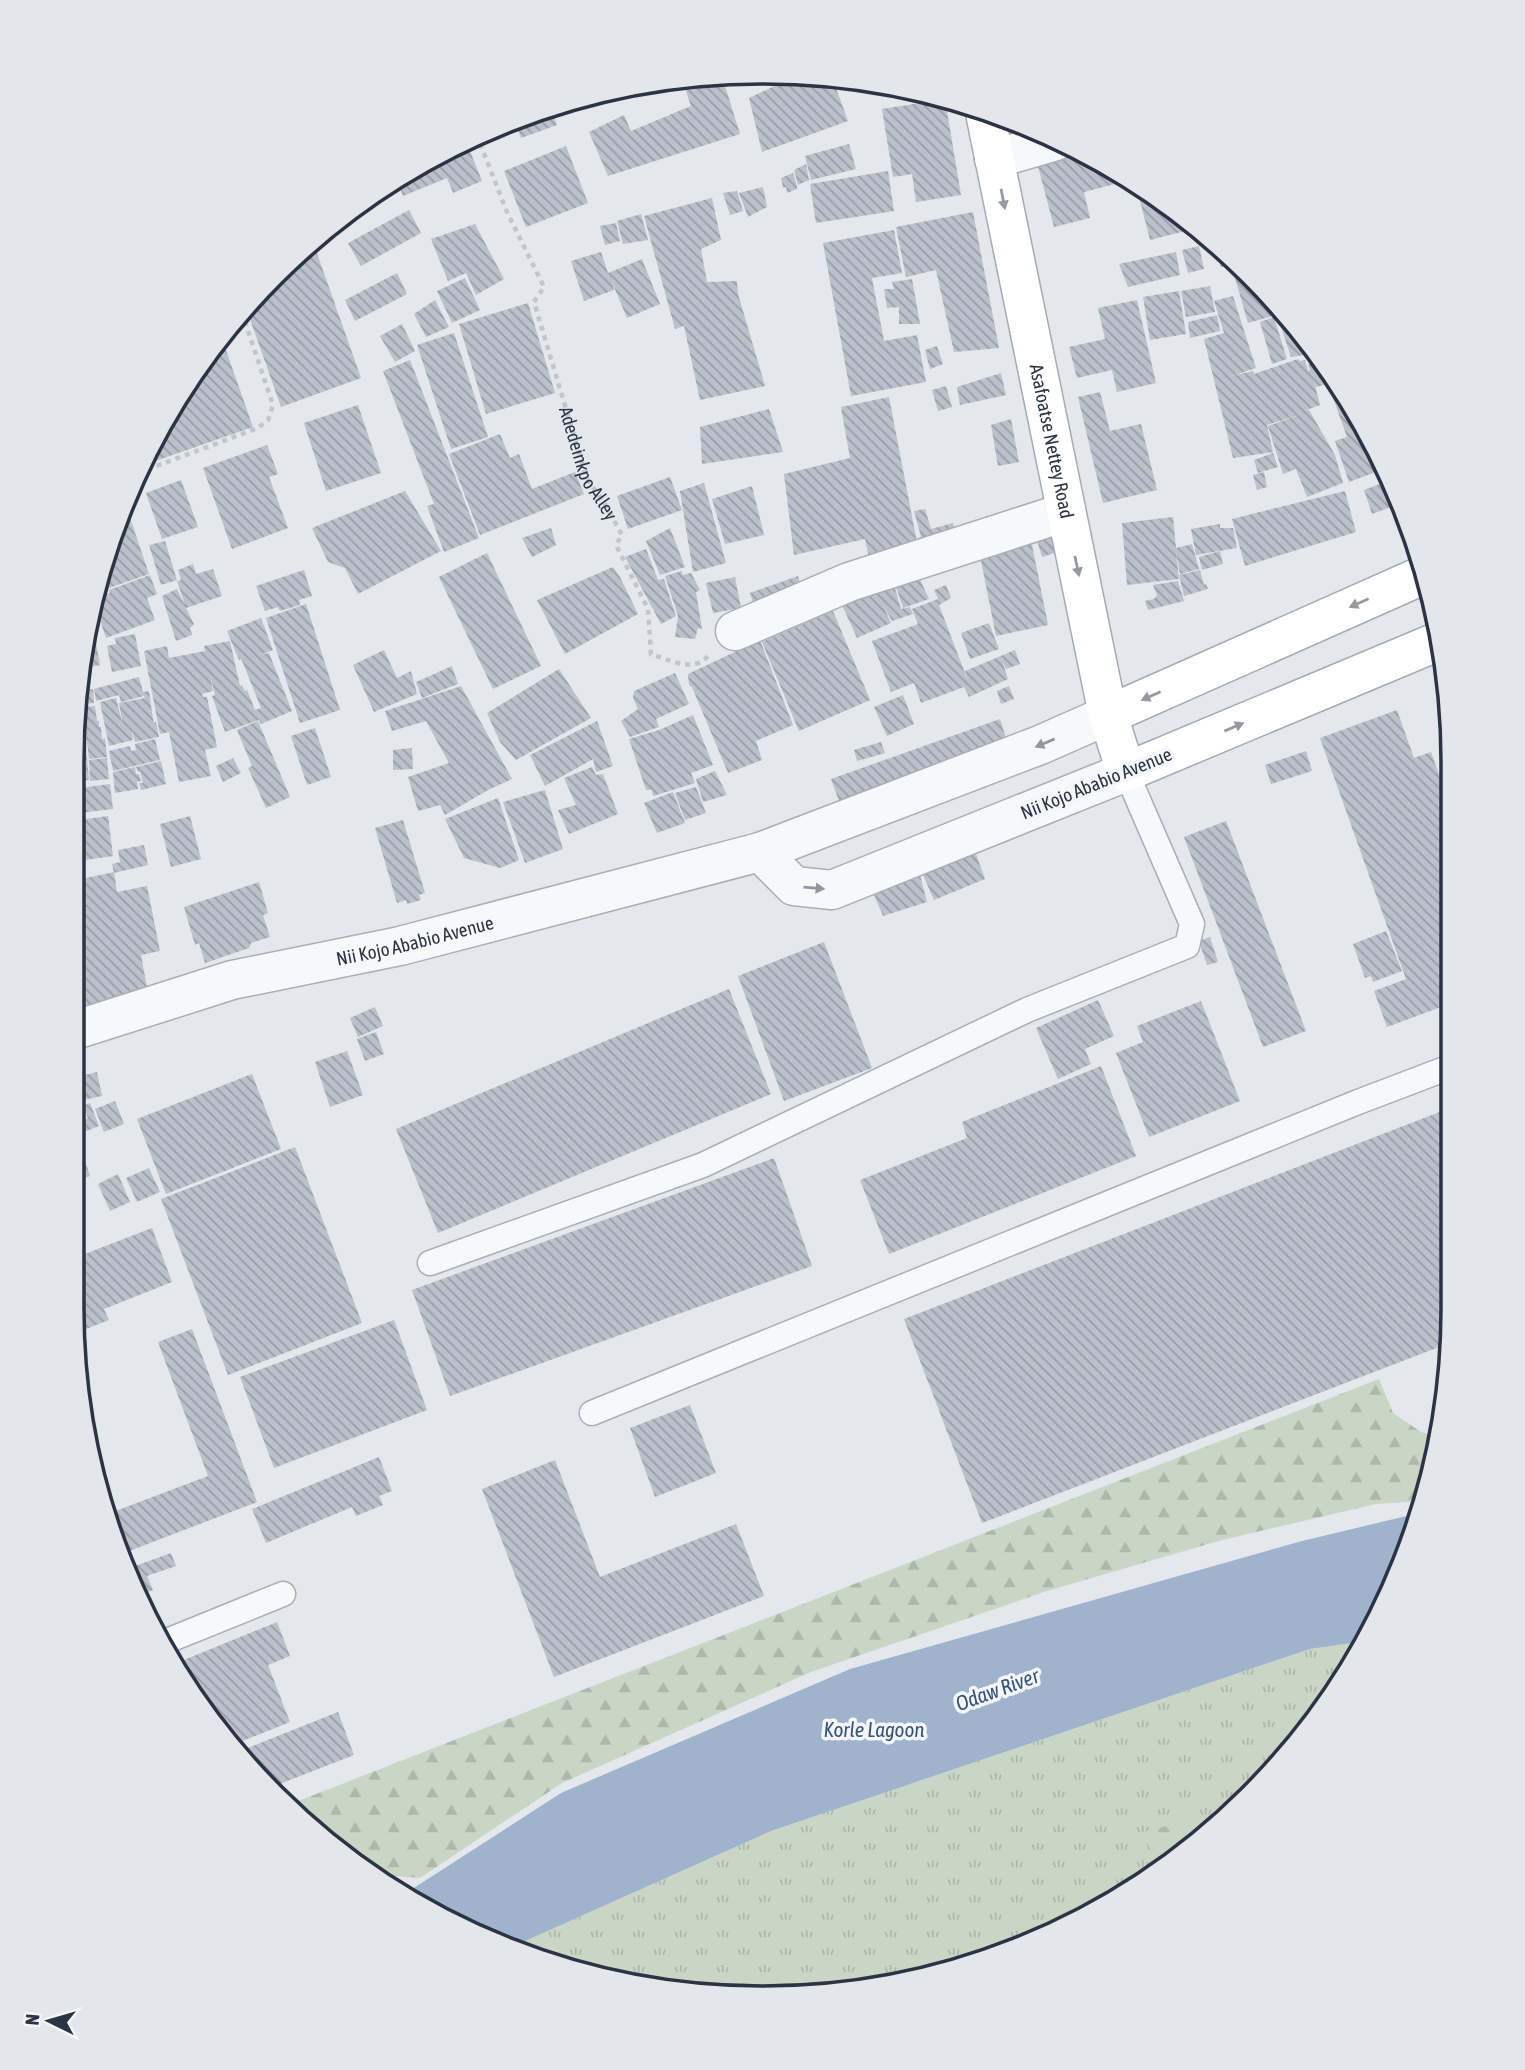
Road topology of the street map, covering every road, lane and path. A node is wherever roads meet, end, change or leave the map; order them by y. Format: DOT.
graph roads {
  1 [pos="987,122"];
  2 [pos="1042,145"];
  3 [pos="481,146"];
  4 [pos="995,159"];
  5 [pos="245,323"];
  6 [pos="151,468"];
  7 [pos="1066,512"];
  8 [pos="1416,579"];
  9 [pos="735,631"];
  10 [pos="1430,645"];
  11 [pos="1108,715"];
  12 [pos="1126,772"];
  13 [pos="760,852"];
  14 [pos="84,1027"];
  15 [pos="1441,1070"];
  16 [pos="430,1263"];
  17 [pos="592,1413"];
  18 [pos="282,1594"];
  19 [pos="171,1639"];
  1 -- 4 [label="main road, Asafoatse Nettey Road"];
  2 -- 4 [label="street"];
  3 -- 9 [label="path, Adedeinkpo Alley"];
  4 -- 7 [label="main road, Asafoatse Nettey Road, one-way"];
  5 -- 6 [label="path"];
  7 -- 9 [label="street"];
  7 -- 11 [label="main road, Asafoatse Nettey Road, one-way"];
  8 -- 11 [label="main road, Nii Kojo Ababio Avenue, one-way"];
  12 -- 10 [label="main road, Nii Kojo Ababio Avenue, one-way"];
  11 -- 12 [label="main road, Asafoatse Nettey Road"];
  11 -- 13 [label="street, Nii Kojo Ababio Avenue, one-way"];
  13 -- 12 [label="street, Nii Kojo Ababio Avenue, one-way"];
  12 -- 16 [label="lane"];
  13 -- 14 [label="street, Nii Kojo Ababio Avenue"];
  15 -- 17 [label="lane"];
  18 -- 19 [label="lane"];
}
